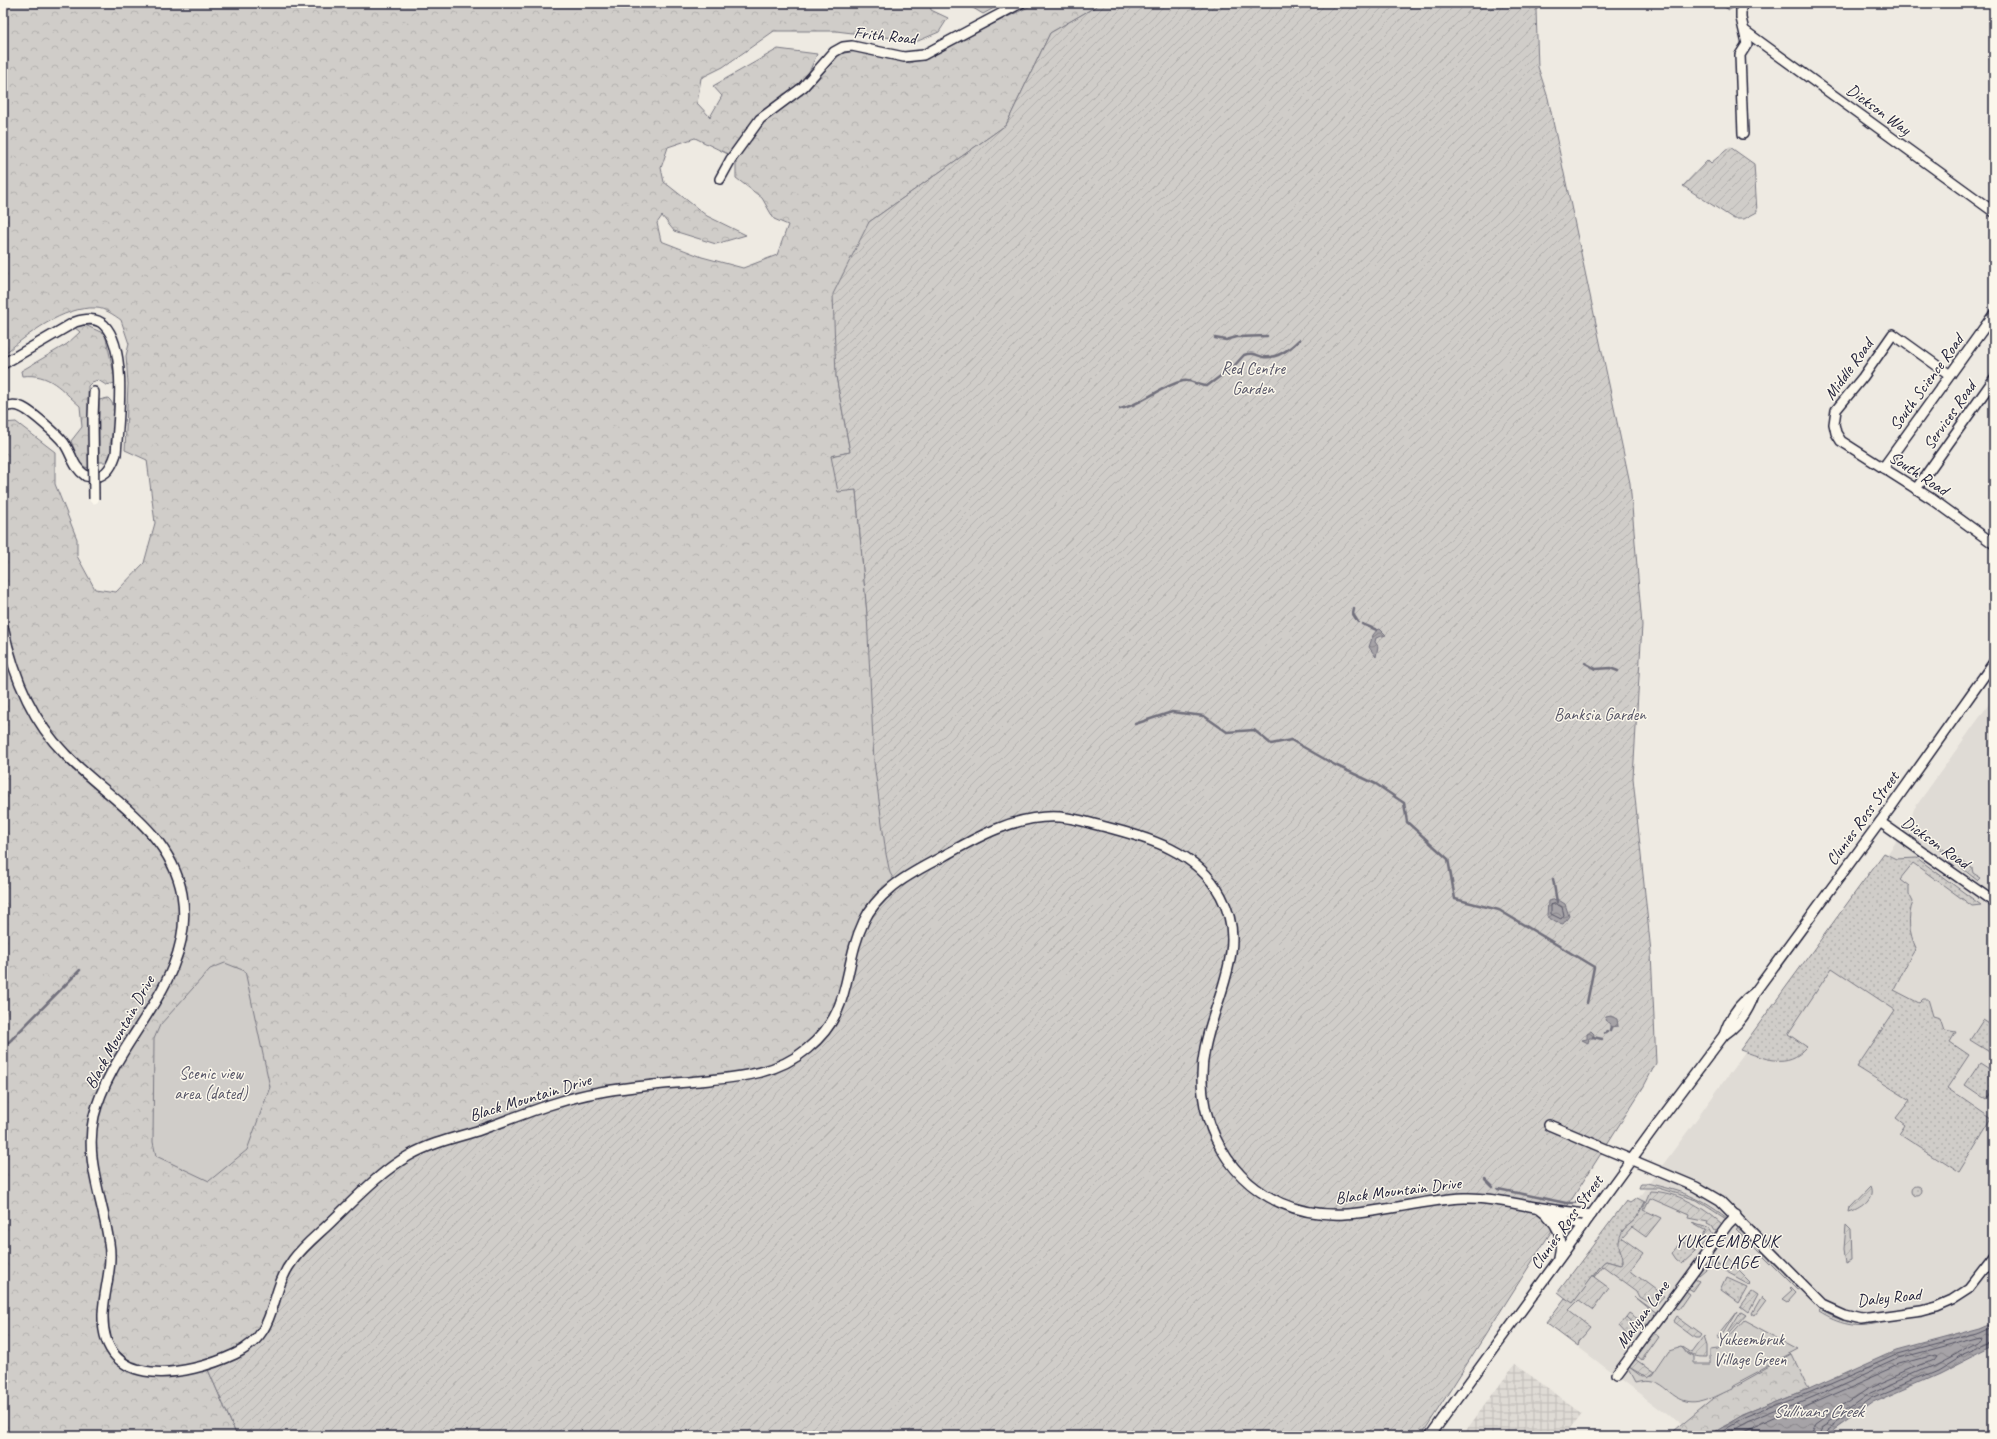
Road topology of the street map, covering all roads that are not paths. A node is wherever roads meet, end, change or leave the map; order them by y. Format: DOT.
graph roads {
  1 [pos="1021,3"];
  2 [pos="1741,3"];
  3 [pos="1745,31"];
  4 [pos="1743,134"];
  5 [pos="720,179"];
  6 [pos="1994,212"];
  7 [pos="1994,314"];
  8 [pos="3,364"];
  9 [pos="1950,375"];
  10 [pos="1994,379"];
  11 [pos="94,392"];
  12 [pos="3,408"];
  13 [pos="1834,424"];
  14 [pos="1883,468"];
  15 [pos="1916,489"];
  16 [pos="94,499"];
  17 [pos="1994,544"];
  18 [pos="3,627"];
  19 [pos="1994,662"];
  20 [pos="1880,822"];
  21 [pos="1994,902"];
  22 [pos="1549,1125"];
  23 [pos="1630,1161"];
  24 [pos="1538,1208"];
  25 [pos="1591,1215"];
  26 [pos="1548,1216"];
  27 [pos="1736,1216"];
  28 [pos="1584,1225"];
  29 [pos="1994,1258"];
  30 [pos="1558,1260"];
  31 [pos="1618,1375"];
  32 [pos="1433,1434"];
  1 -- 5 [label="street, Frith Road"];
  2 -- 3 [label="street"];
  3 -- 4 [label="street"];
  3 -- 6 [label="street, Dickson Way"];
  7 -- 9 [label="street, South Science Road"];
  8 -- 12 [label="street"];
  9 -- 13 [label="street, Middle Road"];
  9 -- 14 [label="street, South Science Road"];
  10 -- 15 [label="street, Services Road"];
  11 -- 16 [label="street, bridge"];
  13 -- 14 [label="street, South Road"];
  14 -- 15 [label="street, South Road"];
  15 -- 17 [label="street, South Road"];
  18 -- 24 [label="street, Black Mountain Drive"];
  19 -- 20 [label="street, Clunies Ross Street"];
  20 -- 21 [label="street, Dickson Road"];
  20 -- 23 [label="street, Clunies Ross Street"];
  22 -- 23 [label="street, Daley Road"];
  23 -- 25 [label="street, Clunies Ross Street"];
  23 -- 27 [label="street, Daley Road"];
  24 -- 25 [label="street, Black Mountain Drive"];
  24 -- 26 [label="street, Black Mountain Drive"];
  25 -- 28 [label="street, Clunies Ross Street"];
  26 -- 28 [label="street, Black Mountain Drive"];
  26 -- 30 [label="street"];
  27 -- 29 [label="street, Daley Road"];
  27 -- 31 [label="street, Maliyan Lane"];
  28 -- 30 [label="street, Clunies Ross Street"];
  30 -- 32 [label="street, Clunies Ross Street"];
}
